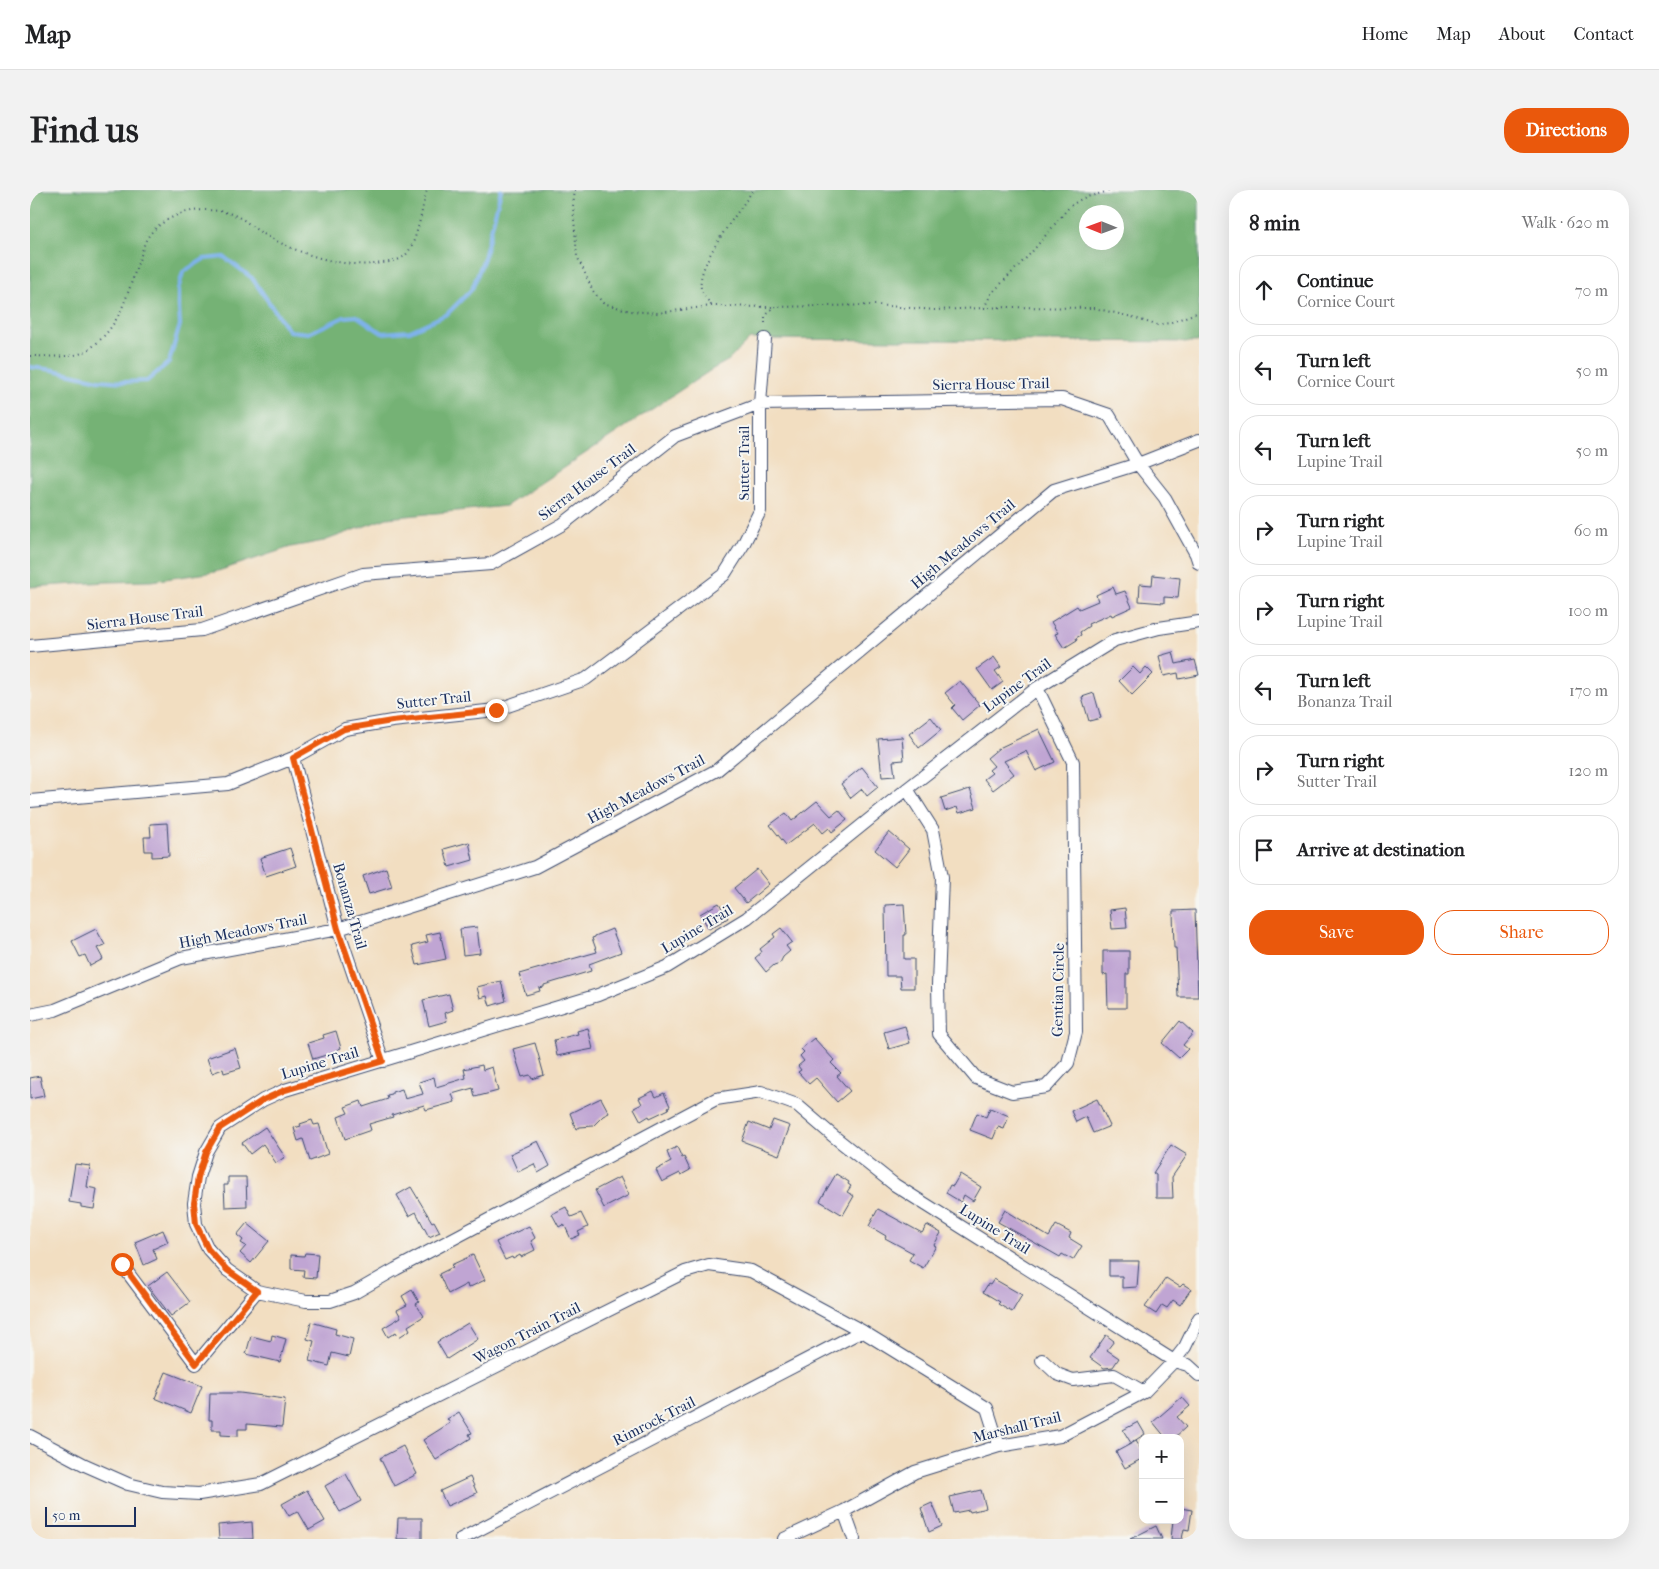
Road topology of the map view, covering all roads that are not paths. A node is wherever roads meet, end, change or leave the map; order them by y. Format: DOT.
graph roads {
  1 [pos="765,339"];
  2 [pos="760,404"];
  3 [pos="1199,440"];
  4 [pos="1138,464"];
  5 [pos="1199,563"];
  6 [pos="1199,622"];
  7 [pos="30,646"];
  8 [pos="1037,688"];
  9 [pos="293,758"];
  10 [pos="907,789"];
  11 [pos="30,801"];
  12 [pos="338,929"];
  13 [pos="30,1016"];
  14 [pos="383,1061"];
  15 [pos="122,1264"];
  16 [pos="257,1291"];
  17 [pos="1199,1318"];
  18 [pos="862,1331"];
  19 [pos="1042,1360"];
  20 [pos="1174,1361"];
  21 [pos="1199,1375"];
  22 [pos="1144,1392"];
  23 [pos="30,1436"];
  24 [pos="999,1446"];
  25 [pos="844,1511"];
  26 [pos="461,1539"];
  27 [pos="784,1539"];
  28 [pos="854,1539"];
  1 -- 2 [label="street, Sutter Trail"];
  2 -- 4 [label="street, Sierra House Trail"];
  2 -- 7 [label="street, Sierra House Trail"];
  2 -- 9 [label="street, Sutter Trail"];
  3 -- 4 [label="street, High Meadows Trail"];
  4 -- 5 [label="street"];
  4 -- 12 [label="street, High Meadows Trail"];
  6 -- 8 [label="street, Lupine Trail"];
  8 -- 10 [label="street, Lupine Trail"];
  8 -- 10 [label="street, Gentian Circle"];
  9 -- 11 [label="street, Sutter Trail"];
  9 -- 12 [label="street, Bonanza Trail"];
  10 -- 14 [label="street, Lupine Trail"];
  12 -- 13 [label="street, High Meadows Trail"];
  12 -- 14 [label="street, Bonanza Trail"];
  14 -- 16 [label="street, Lupine Trail"];
  15 -- 16 [label="street"];
  16 -- 20 [label="street, Lupine Trail"];
  17 -- 20 [label="street, Marshall Trail"];
  18 -- 23 [label="street, Wagon Train Trail"];
  18 -- 24 [label="street, Wagon Train Trail"];
  18 -- 26 [label="street, Rimrock Trail"];
  19 -- 22 [label="street"];
  20 -- 21 [label="street, Lupine Trail"];
  20 -- 22 [label="street, Marshall Trail"];
  22 -- 24 [label="street, Marshall Trail"];
  24 -- 25 [label="street, Marshall Trail"];
  25 -- 27 [label="street, Marshall Trail"];
  25 -- 28 [label="street"];
}
